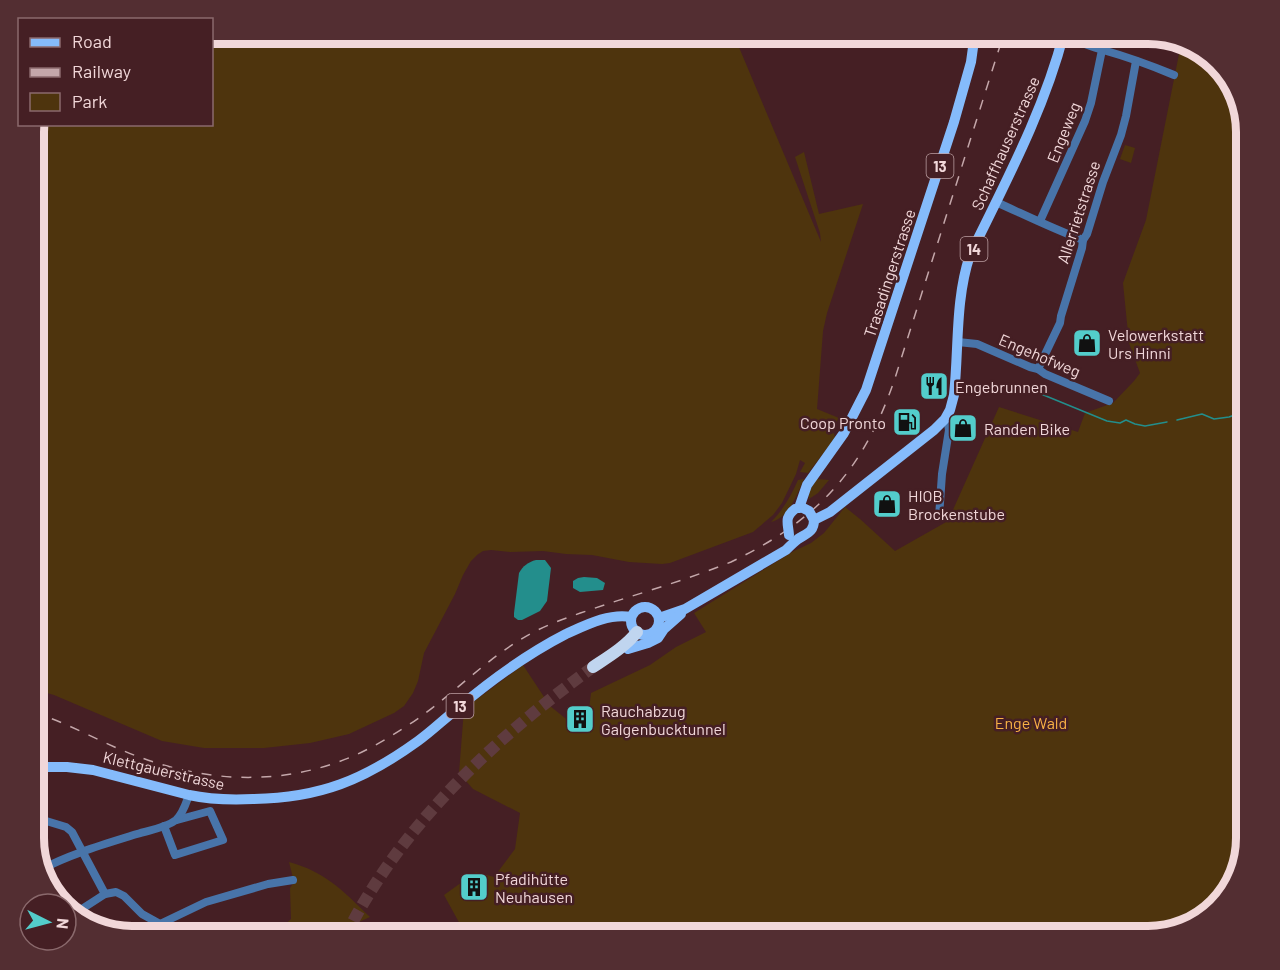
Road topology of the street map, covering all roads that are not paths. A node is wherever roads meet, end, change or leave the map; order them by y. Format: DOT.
graph roads {
  1 [pos="973,44"];
  2 [pos="1061,44"];
  3 [pos="1087,44"];
  4 [pos="1102,50"];
  5 [pos="1136,61"];
  6 [pos="1174,75"];
  7 [pos="996,202"];
  8 [pos="1040,221"];
  9 [pos="1083,240"];
  10 [pos="958,342"];
  11 [pos="1038,369"];
  12 [pos="1109,401"];
  13 [pos="945,419"];
  14 [pos="799,509"];
  15 [pos="939,517"];
  16 [pos="814,522"];
  17 [pos="767,560"];
  18 [pos="685,609"];
  19 [pos="632,617"];
  20 [pos="659,618"];
  21 [pos="637,633"];
  22 [pos="622,650"];
  23 [pos="593,667"];
  24 [pos="44,767"];
  25 [pos="189,795"];
  26 [pos="44,820"];
  27 [pos="176,820"];
  28 [pos="164,826"];
  29 [pos="83,852"];
  30 [pos="49,866"];
  31 [pos="292,880"];
  32 [pos="105,894"];
  33 [pos="81,910"];
  34 [pos="160,924"];
  1 -- 14 [label="main road, Trasadingerstrasse / 13"];
  2 -- 7 [label="main road, Schaffhauserstrasse / 14"];
  3 -- 4 [label="street"];
  4 -- 5 [label="street"];
  4 -- 8 [label="street, Engeweg"];
  5 -- 6 [label="street"];
  5 -- 9 [label="street, Allerrietstrasse"];
  7 -- 8 [label="street"];
  7 -- 10 [label="main road, Schaffhauserstrasse / 14"];
  8 -- 9 [label="street"];
  9 -- 11 [label="street, Allerrietstrasse"];
  10 -- 11 [label="street, Engehofweg"];
  10 -- 13 [label="main road, Schaffhauserstrasse / 14"];
  11 -- 12 [label="street, Engehofweg"];
  13 -- 15 [label="street"];
  13 -- 16 [label="main road, Schaffhauserstrasse / 14"];
  14 -- 16 [label="main road, bridge"];
  14 -- 17 [label="main road, 13, bridge"];
  16 -- 17 [label="main road, 13"];
  17 -- 18 [label="main road, 13"];
  18 -- 20 [label="main road, 13"];
  18 -- 22 [label="main road"];
  19 -- 20 [label="main road, 13"];
  19 -- 21 [label="main road"];
  19 -- 25 [label="main road, Klettgauerstrasse / 13"];
  20 -- 21 [label="main road, 13"];
  21 -- 22 [label="highway"];
  22 -- 23 [label="highway"];
  24 -- 25 [label="main road, Klettgauerstrasse / 13"];
  25 -- 27 [label="street"];
  26 -- 29 [label="street"];
  27 -- 28 [label="street"];
  27 -- 28 [label="street"];
  28 -- 29 [label="street"];
  29 -- 30 [label="street"];
  29 -- 32 [label="street"];
  31 -- 34 [label="street"];
  32 -- 33 [label="street"];
  32 -- 34 [label="street"];
}
